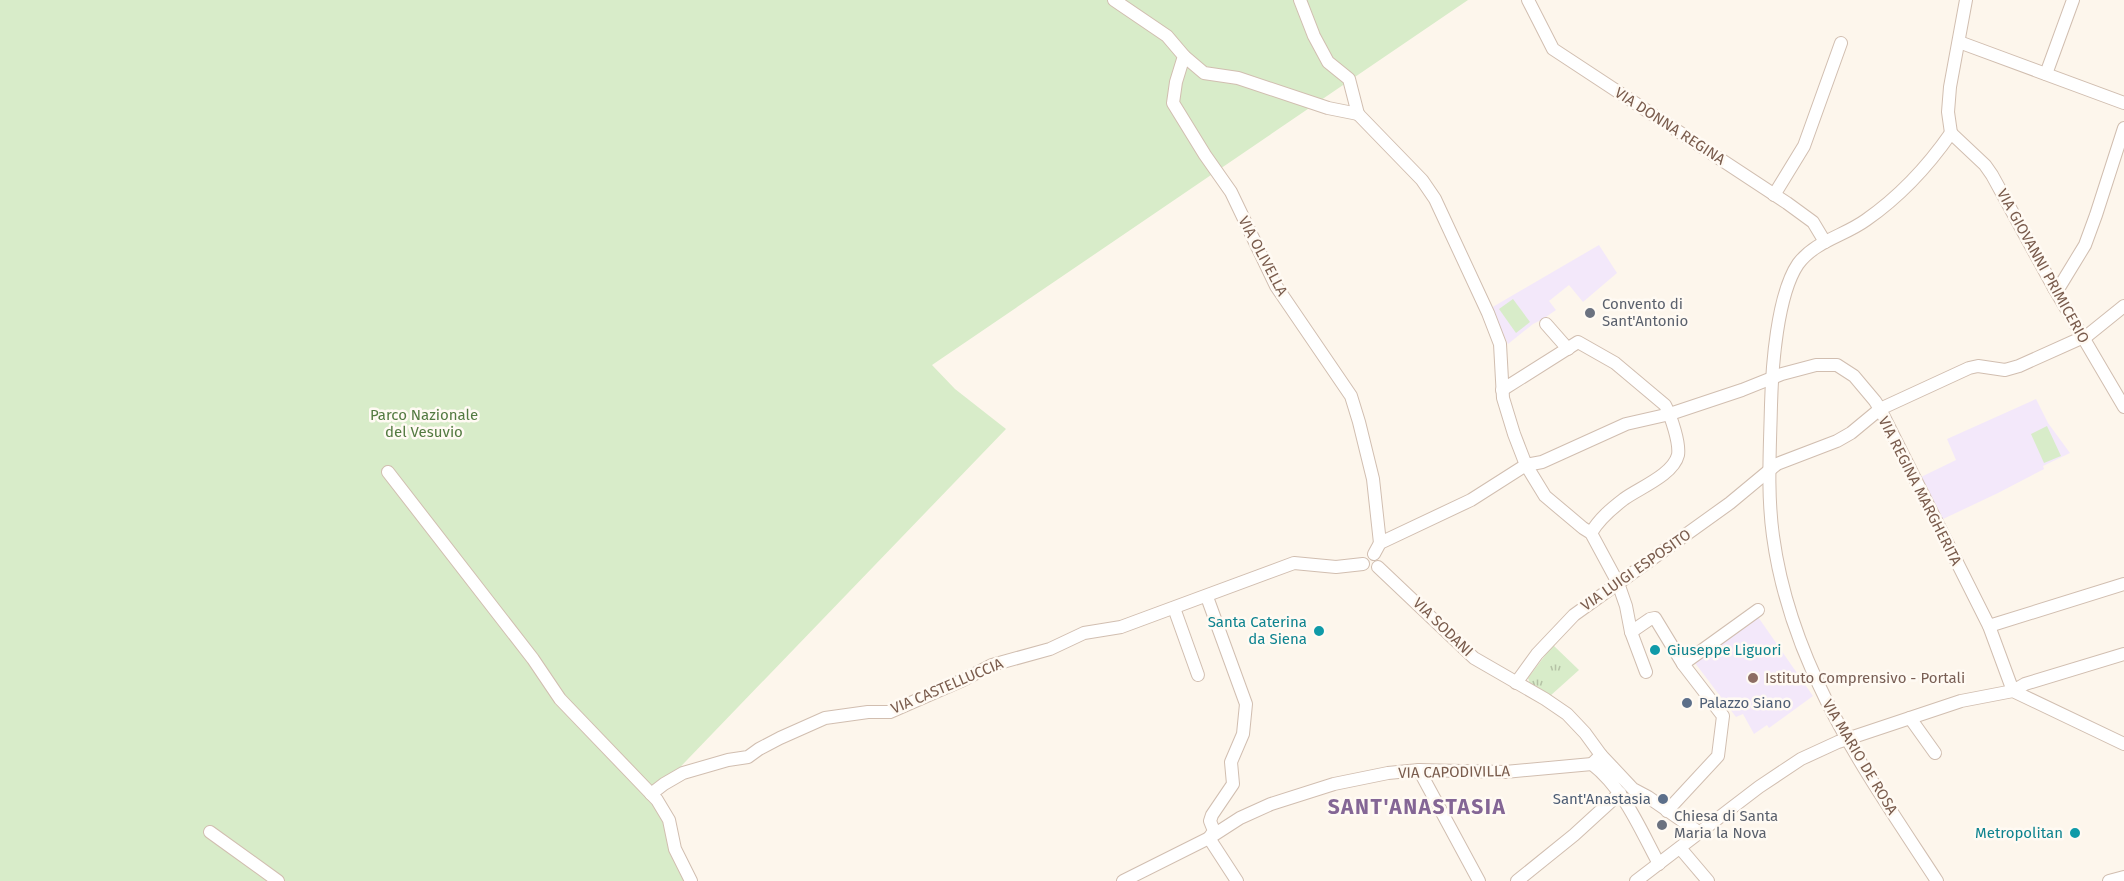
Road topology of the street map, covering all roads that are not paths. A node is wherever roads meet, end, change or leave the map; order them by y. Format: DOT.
graph roads {
  1 [pos="1114,0"];
  2 [pos="1300,0"];
  3 [pos="1528,0"];
  4 [pos="1966,0"];
  5 [pos="2073,0"];
  6 [pos="1959,42"];
  7 [pos="1841,43"];
  8 [pos="1184,56"];
  9 [pos="2046,74"];
  10 [pos="2124,103"];
  11 [pos="1358,114"];
  12 [pos="2124,128"];
  13 [pos="1951,133"];
  14 [pos="1774,195"];
  15 [pos="1825,242"];
  16 [pos="2054,288"];
  17 [pos="2124,306"];
  18 [pos="1546,324"];
  19 [pos="2083,337"];
  20 [pos="1568,349"];
  21 [pos="1772,379"];
  22 [pos="1502,390"];
  23 [pos="2124,407"];
  24 [pos="1880,410"];
  25 [pos="1670,414"];
  26 [pos="1526,465"];
  27 [pos="1769,471"];
  28 [pos="388,472"];
  29 [pos="1591,532"];
  30 [pos="1377,548"];
  31 [pos="1364,564"];
  32 [pos="1378,567"];
  33 [pos="1618,583"];
  34 [pos="2124,584"];
  35 [pos="1207,597"];
  36 [pos="1174,608"];
  37 [pos="1758,610"];
  38 [pos="1989,626"];
  39 [pos="1631,632"];
  40 [pos="2124,654"];
  41 [pos="1683,664"];
  42 [pos="1646,672"];
  43 [pos="1198,675"];
  44 [pos="1516,682"];
  45 [pos="2013,691"];
  46 [pos="1910,718"];
  47 [pos="1846,740"];
  48 [pos="2124,744"];
  49 [pos="1935,753"];
  50 [pos="1597,760"];
  51 [pos="1419,770"];
  52 [pos="1620,793"];
  53 [pos="651,794"];
  54 [pos="1667,811"];
  55 [pos="210,832"];
  56 [pos="1700,833"];
  57 [pos="1209,838"];
  58 [pos="1680,848"];
  59 [pos="1659,864"];
  60 [pos="2124,878"];
  61 [pos="278,881"];
  62 [pos="692,881"];
  63 [pos="1123,881"];
  64 [pos="1237,881"];
  65 [pos="1479,881"];
  66 [pos="1517,881"];
  67 [pos="1636,881"];
  68 [pos="1708,881"];
  69 [pos="1937,881"];
  70 [pos="2109,881"];
  1 -- 8 [label="street"];
  2 -- 11 [label="street"];
  3 -- 14 [label="street, VIA DONNA REGINA"];
  4 -- 6 [label="street"];
  5 -- 9 [label="street"];
  6 -- 9 [label="street"];
  6 -- 13 [label="street"];
  7 -- 14 [label="street"];
  8 -- 11 [label="street"];
  8 -- 30 [label="street, VIA OLIVELLA"];
  9 -- 10 [label="street"];
  11 -- 22 [label="street"];
  12 -- 16 [label="street"];
  13 -- 15 [label="street, VIA MARIO DE ROSA"];
  13 -- 16 [label="street, VIA GIOVANNI PRIMICERIO"];
  14 -- 15 [label="street, VIA DONNA REGINA"];
  15 -- 21 [label="street, VIA MARIO DE ROSA"];
  16 -- 19 [label="street, VIA GIOVANNI PRIMICERIO"];
  17 -- 19 [label="street, VIA LUIGI ESPOSITO"];
  18 -- 20 [label="street"];
  19 -- 23 [label="street, VIA GIOVANNI PRIMICERIO"];
  19 -- 24 [label="street, VIA LUIGI ESPOSITO"];
  20 -- 22 [label="street"];
  20 -- 25 [label="street"];
  21 -- 24 [label="street, VIA REGINA MARGHERITA"];
  21 -- 25 [label="street, VIA REGINA MARGHERITA"];
  21 -- 27 [label="street, VIA MARIO DE ROSA"];
  22 -- 26 [label="street"];
  24 -- 27 [label="street, VIA LUIGI ESPOSITO"];
  24 -- 38 [label="street, VIA REGINA MARGHERITA"];
  25 -- 26 [label="street, VIA REGINA MARGHERITA"];
  25 -- 29 [label="street"];
  26 -- 29 [label="street"];
  26 -- 30 [label="street, VIA REGINA MARGHERITA"];
  27 -- 33 [label="street, VIA LUIGI ESPOSITO"];
  27 -- 47 [label="street, VIA MARIO DE ROSA"];
  28 -- 53 [label="street"];
  29 -- 33 [label="street"];
  30 -- 31 [label="street, VIA REGINA MARGHERITA"];
  30 -- 32 [label="street, VIA OLIVELLA"];
  31 -- 32 [label="street, VIA CASTELLUCCIA"];
  31 -- 35 [label="street, VIA CASTELLUCCIA"];
  32 -- 44 [label="street, VIA SODANI"];
  33 -- 39 [label="street"];
  33 -- 44 [label="street, VIA LUIGI ESPOSITO"];
  34 -- 38 [label="street"];
  35 -- 36 [label="street, VIA CASTELLUCCIA"];
  35 -- 57 [label="street"];
  36 -- 43 [label="street"];
  36 -- 53 [label="street, VIA CASTELLUCCIA"];
  37 -- 41 [label="street"];
  38 -- 45 [label="street, VIA REGINA MARGHERITA"];
  39 -- 41 [label="street"];
  39 -- 42 [label="street"];
  40 -- 45 [label="street"];
  41 -- 54 [label="street"];
  44 -- 50 [label="street, VIA SODANI"];
  45 -- 46 [label="street"];
  45 -- 48 [label="street"];
  46 -- 47 [label="street"];
  46 -- 49 [label="street"];
  47 -- 56 [label="street"];
  47 -- 69 [label="street, VIA MARIO DE ROSA"];
  50 -- 51 [label="street, VIA CAPODIVILLA"];
  50 -- 52 [label="street"];
  50 -- 54 [label="street"];
  51 -- 57 [label="street, VIA CAPODIVILLA"];
  51 -- 65 [label="street"];
  52 -- 59 [label="street"];
  52 -- 66 [label="street"];
  53 -- 62 [label="street"];
  54 -- 56 [label="street"];
  55 -- 61 [label="street"];
  56 -- 58 [label="street"];
  57 -- 63 [label="street, VIA CAPODIVILLA"];
  57 -- 64 [label="street"];
  58 -- 59 [label="street"];
  58 -- 68 [label="street"];
  59 -- 67 [label="street"];
  60 -- 70 [label="street"];
}
